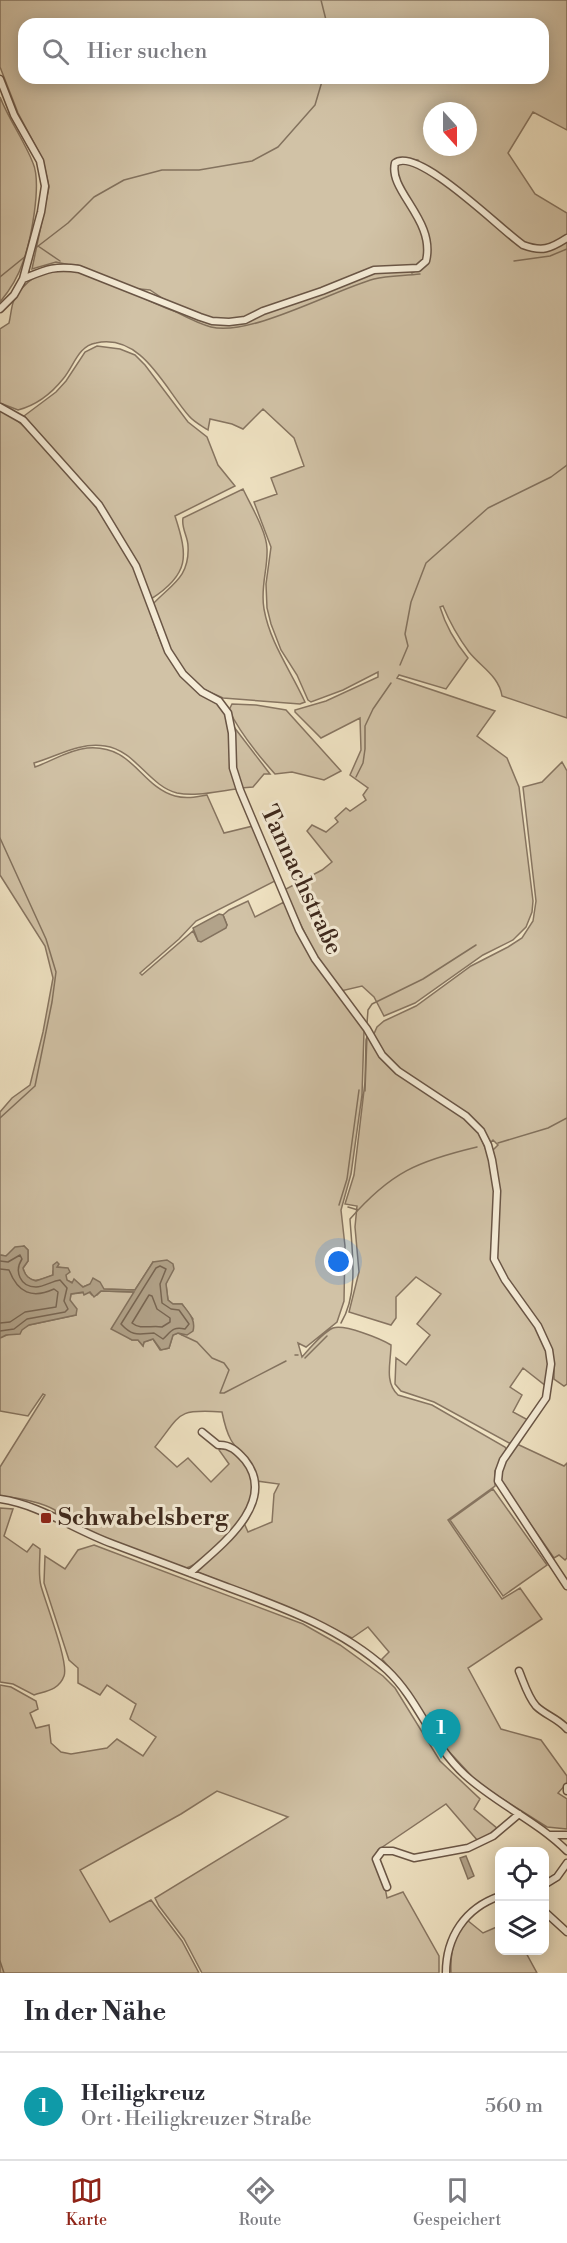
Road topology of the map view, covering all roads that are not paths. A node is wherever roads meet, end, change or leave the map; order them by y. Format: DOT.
graph roads {
  1 [pos="0,79"];
  2 [pos="567,238"];
  3 [pos="22,279"];
  4 [pos="0,309"];
  5 [pos="0,408"];
  6 [pos="202,1432"];
  7 [pos="0,1499"];
  8 [pos="190,1573"];
  9 [pos="567,1586"];
  10 [pos="519,1671"];
  11 [pos="567,1730"];
  12 [pos="519,1814"];
  13 [pos="549,1835"];
  14 [pos="567,1835"];
  15 [pos="567,1851"];
  16 [pos="567,1863"];
  17 [pos="549,1882"];
  18 [pos="387,1887"];
  19 [pos="495,1898"];
  20 [pos="549,1916"];
  21 [pos="567,1932"];
  22 [pos="446,1973"];
  1 -- 3 [label="street"];
  2 -- 3 [label="street"];
  3 -- 4 [label="street"];
  5 -- 9 [label="street, Tannachstraße"];
  6 -- 8 [label="street"];
  7 -- 8 [label="street"];
  8 -- 12 [label="street"];
  10 -- 11 [label="street"];
  12 -- 13 [label="street"];
  12 -- 18 [label="street"];
  13 -- 14 [label="street"];
  13 -- 15 [label="street"];
  16 -- 17 [label="street"];
  19 -- 22 [label="street"];
  20 -- 21 [label="street"];
}
